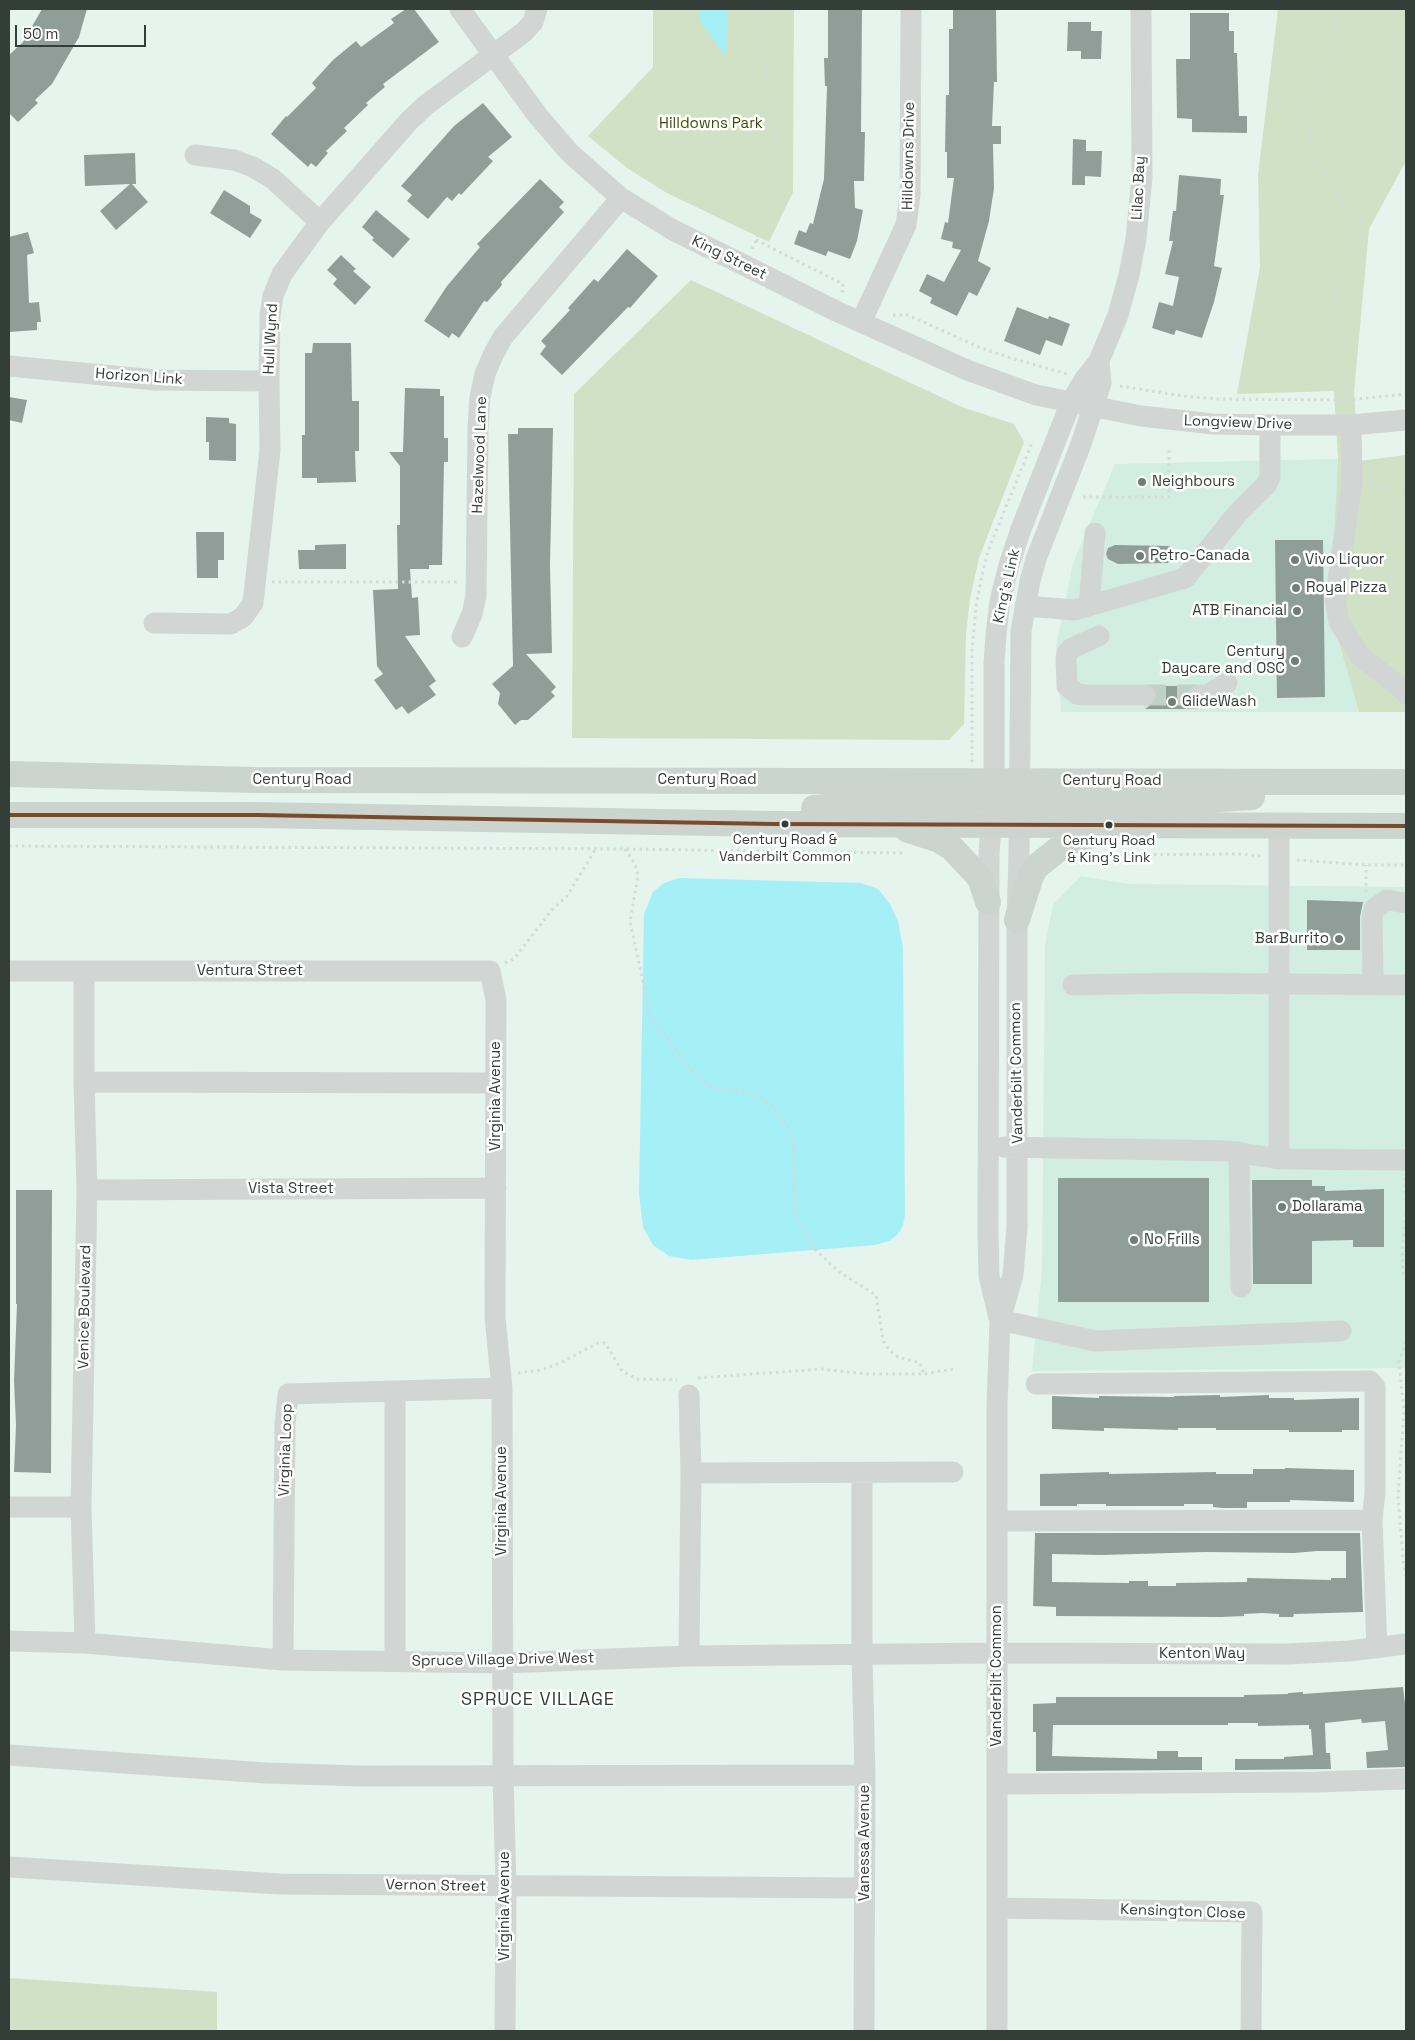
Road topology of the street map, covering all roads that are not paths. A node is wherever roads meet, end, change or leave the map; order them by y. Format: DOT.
graph roads {
  1 [pos="460,9"];
  2 [pos="538,9"];
  3 [pos="911,9"];
  4 [pos="1141,9"];
  5 [pos="493,55"];
  6 [pos="195,154"];
  7 [pos="621,198"];
  8 [pos="320,222"];
  9 [pos="866,313"];
  10 [pos="9,366"];
  11 [pos="269,381"];
  12 [pos="1093,382"];
  13 [pos="1071,402"];
  14 [pos="1094,407"];
  15 [pos="1406,420"];
  16 [pos="1270,425"];
  17 [pos="1351,425"];
  18 [pos="1095,533"];
  19 [pos="1025,606"];
  20 [pos="1089,606"];
  21 [pos="154,623"];
  22 [pos="1099,636"];
  23 [pos="462,637"];
  24 [pos="1227,683"];
  25 [pos="1406,694"];
  26 [pos="1145,695"];
  27 [pos="1199,695"];
  28 [pos="9,774"];
  29 [pos="1401,782"];
  30 [pos="1002,786"];
  31 [pos="9,815"];
  32 [pos="1019,816"];
  33 [pos="773,824"];
  34 [pos="890,824"];
  35 [pos="990,824"];
  36 [pos="1125,825"];
  37 [pos="1280,826"];
  38 [pos="1406,826"];
  39 [pos="988,902"];
  40 [pos="1406,903"];
  41 [pos="1017,920"];
  42 [pos="9,971"];
  43 [pos="84,971"];
  44 [pos="490,971"];
  45 [pos="1280,983"];
  46 [pos="1373,984"];
  47 [pos="1072,985"];
  48 [pos="1406,985"];
  49 [pos="84,1082"];
  50 [pos="496,1083"];
  51 [pos="988,1146"];
  52 [pos="1018,1147"];
  53 [pos="1239,1152"];
  54 [pos="1279,1160"];
  55 [pos="1405,1160"];
  56 [pos="496,1188"];
  57 [pos="87,1190"];
  58 [pos="1241,1287"];
  59 [pos="1000,1320"];
  60 [pos="1341,1332"];
  61 [pos="501,1381"];
  62 [pos="1036,1384"];
  63 [pos="686,1385"];
  64 [pos="395,1391"];
  65 [pos="953,1472"];
  66 [pos="691,1473"];
  67 [pos="862,1473"];
  68 [pos="9,1507"];
  69 [pos="81,1507"];
  70 [pos="1372,1520"];
  71 [pos="998,1521"];
  72 [pos="9,1641"];
  73 [pos="85,1643"];
  74 [pos="1406,1644"];
  75 [pos="1377,1648"];
  76 [pos="997,1654"];
  77 [pos="862,1655"];
  78 [pos="689,1656"];
  79 [pos="282,1660"];
  80 [pos="396,1662"];
  81 [pos="503,1663"];
  82 [pos="9,1755"];
  83 [pos="503,1775"];
  84 [pos="865,1775"];
  85 [pos="1406,1779"];
  86 [pos="997,1784"];
  87 [pos="9,1867"];
  88 [pos="506,1886"];
  89 [pos="864,1888"];
  90 [pos="997,1908"];
  91 [pos="505,2031"];
  92 [pos="864,2031"];
  93 [pos="997,2031"];
  94 [pos="1251,2031"];
  1 -- 5 [label="street, King Street"];
  2 -- 5 [label="street, Hull Wynd"];
  3 -- 9 [label="street, Hilldowns Drive"];
  4 -- 12 [label="street, Lilac Bay"];
  5 -- 7 [label="street, King Street"];
  5 -- 8 [label="street, Hull Wynd"];
  6 -- 8 [label="street"];
  7 -- 9 [label="street, King Street"];
  7 -- 23 [label="street, Hazelwood Lane"];
  8 -- 11 [label="street, Hull Wynd"];
  9 -- 13 [label="street, King Street"];
  10 -- 11 [label="street, Horizon Link"];
  11 -- 21 [label="street, Hull Wynd"];
  12 -- 13 [label="street, Lilac Bay"];
  12 -- 14 [label="street, Lilac Bay"];
  13 -- 14 [label="street, Longview Drive"];
  13 -- 30 [label="street, King's Link"];
  14 -- 16 [label="street, Longview Drive"];
  14 -- 19 [label="street, King's Link"];
  15 -- 17 [label="street, Longview Drive"];
  16 -- 17 [label="street, Longview Drive"];
  16 -- 20 [label="street"];
  17 -- 25 [label="street"];
  18 -- 20 [label="street"];
  19 -- 20 [label="street"];
  19 -- 30 [label="street, King's Link"];
  22 -- 26 [label="street"];
  24 -- 27 [label="street"];
  28 -- 30 [label="main road, Century Road"];
  29 -- 30 [label="main road, Century Road"];
  29 -- 32 [label="main road"];
  30 -- 32 [label="street, Vanderbilt Common"];
  30 -- 33 [label="main road"];
  30 -- 35 [label="street, Vanderbilt Common"];
  31 -- 33 [label="main road"];
  32 -- 35 [label="main road"];
  32 -- 36 [label="main road"];
  32 -- 41 [label="street, Vanderbilt Common"];
  33 -- 34 [label="main road"];
  34 -- 35 [label="main road"];
  34 -- 39 [label="main road"];
  35 -- 39 [label="street, Vanderbilt Common"];
  36 -- 37 [label="main road"];
  36 -- 41 [label="main road"];
  37 -- 38 [label="main road"];
  37 -- 45 [label="street"];
  39 -- 51 [label="street, Vanderbilt Common"];
  40 -- 46 [label="street"];
  41 -- 52 [label="street, Vanderbilt Common"];
  42 -- 43 [label="street, Ventura Street"];
  43 -- 44 [label="street, Ventura Street"];
  43 -- 49 [label="street, Venice Boulevard"];
  44 -- 50 [label="street, Virginia Avenue"];
  45 -- 46 [label="street"];
  45 -- 47 [label="street"];
  45 -- 54 [label="street"];
  46 -- 48 [label="street"];
  49 -- 50 [label="street"];
  49 -- 57 [label="street, Venice Boulevard"];
  50 -- 56 [label="street, Virginia Avenue"];
  51 -- 52 [label="street"];
  51 -- 59 [label="street, Vanderbilt Common"];
  52 -- 53 [label="street"];
  52 -- 59 [label="street, Vanderbilt Common"];
  53 -- 54 [label="street"];
  53 -- 58 [label="street"];
  54 -- 55 [label="street"];
  56 -- 57 [label="street, Vista Street"];
  56 -- 61 [label="street, Virginia Avenue"];
  57 -- 69 [label="street, Venice Boulevard"];
  59 -- 60 [label="street"];
  59 -- 71 [label="street, Vanderbilt Common"];
  61 -- 64 [label="street, Virginia Loop"];
  61 -- 81 [label="street, Virginia Avenue"];
  62 -- 70 [label="street"];
  63 -- 66 [label="street"];
  64 -- 79 [label="street, Virginia Loop"];
  64 -- 80 [label="street"];
  65 -- 67 [label="street"];
  66 -- 67 [label="street"];
  66 -- 78 [label="street"];
  67 -- 77 [label="street, Vanessa Avenue"];
  68 -- 69 [label="street"];
  69 -- 73 [label="street, Venice Boulevard"];
  70 -- 71 [label="street"];
  70 -- 75 [label="street"];
  71 -- 76 [label="street, Vanderbilt Common"];
  72 -- 73 [label="street, Spruce Village Drive West"];
  73 -- 79 [label="street, Spruce Village Drive West"];
  74 -- 75 [label="street, Kenton Way"];
  75 -- 76 [label="street, Kenton Way"];
  76 -- 77 [label="street, Spruce Village Drive West"];
  76 -- 86 [label="street, Vanderbilt Common"];
  77 -- 78 [label="street, Spruce Village Drive West"];
  77 -- 84 [label="street, Vanessa Avenue"];
  78 -- 81 [label="street, Spruce Village Drive West"];
  79 -- 80 [label="street, Spruce Village Drive West"];
  80 -- 81 [label="street, Spruce Village Drive West"];
  81 -- 83 [label="street, Virginia Avenue"];
  82 -- 83 [label="street"];
  83 -- 84 [label="street"];
  83 -- 88 [label="street, Virginia Avenue"];
  84 -- 89 [label="street, Vanessa Avenue"];
  85 -- 86 [label="street"];
  86 -- 90 [label="street, Vanderbilt Common"];
  87 -- 88 [label="street, Vernon Street"];
  88 -- 89 [label="street, Vernon Street"];
  88 -- 91 [label="street, Virginia Avenue"];
  89 -- 92 [label="street, Vanessa Avenue"];
  90 -- 93 [label="street, Vanderbilt Common"];
  90 -- 94 [label="street, Kensington Close"];
}
